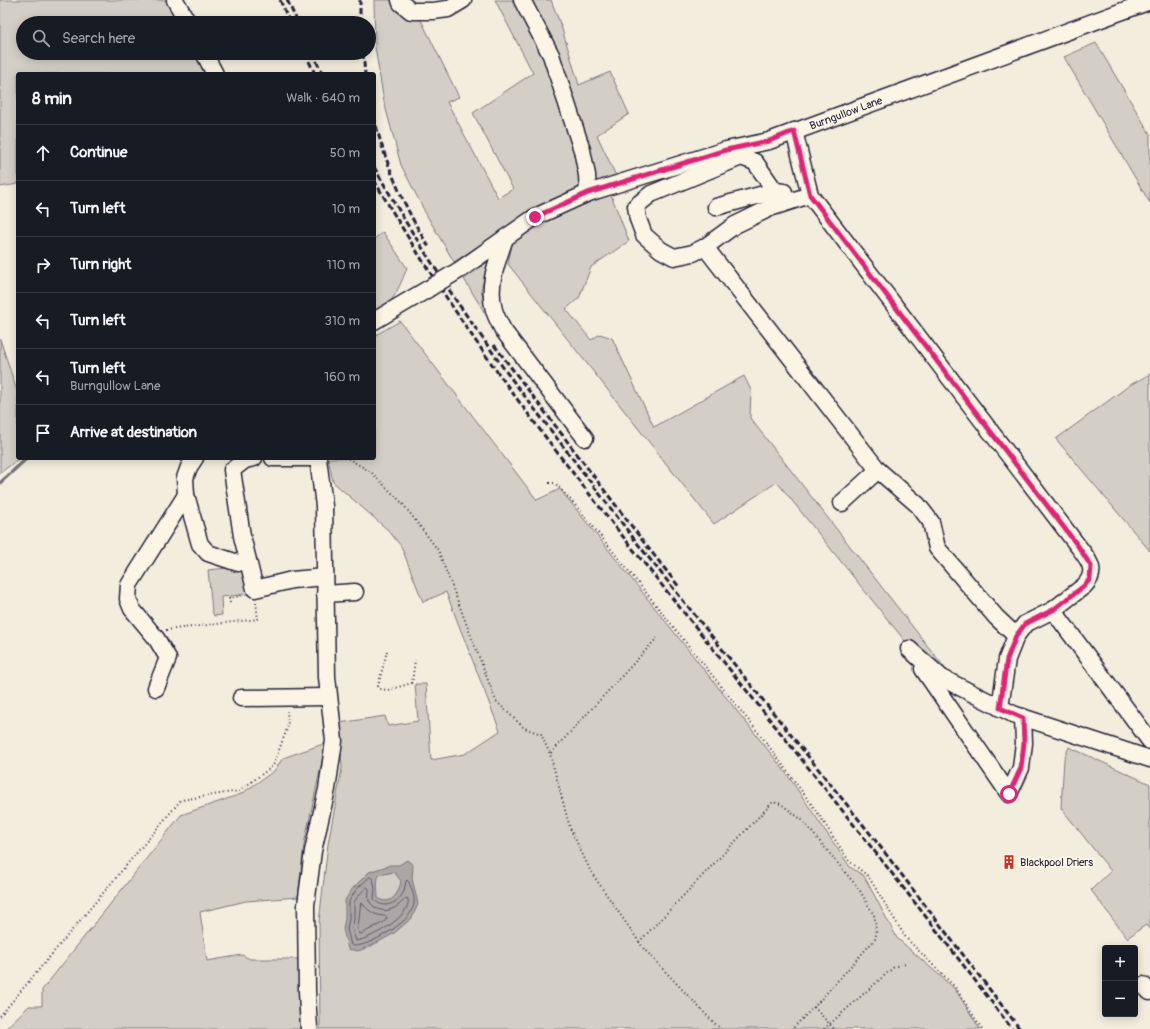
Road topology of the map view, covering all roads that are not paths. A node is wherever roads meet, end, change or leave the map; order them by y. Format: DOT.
graph roads {
  1 [pos="175,0"];
  2 [pos="400,0"];
  3 [pos="463,0"];
  4 [pos="522,0"];
  5 [pos="1150,1"];
  6 [pos="184,16"];
  7 [pos="208,60"];
  8 [pos="214,72"];
  9 [pos="794,131"];
  10 [pos="775,190"];
  11 [pos="588,193"];
  12 [pos="810,195"];
  13 [pos="716,207"];
  14 [pos="505,238"];
  15 [pos="705,247"];
  16 [pos="376,320"];
  17 [pos="585,438"];
  18 [pos="194,460"];
  19 [pos="245,460"];
  20 [pos="318,460"];
  21 [pos="878,470"];
  22 [pos="186,495"];
  23 [pos="842,503"];
  24 [pos="238,563"];
  25 [pos="325,577"];
  26 [pos="355,592"];
  27 [pos="325,594"];
  28 [pos="1053,610"];
  29 [pos="1016,636"];
  30 [pos="156,688"];
  31 [pos="328,697"];
  32 [pos="241,698"];
  33 [pos="1000,708"];
  34 [pos="1023,718"];
  35 [pos="1150,741"];
  36 [pos="1150,759"];
  37 [pos="309,1029"];
  1 -- 6 [label="street"];
  2 -- 3 [label="street"];
  4 -- 11 [label="street"];
  5 -- 9 [label="street, Burngullow Lane"];
  7 -- 8 [label="street"];
  9 -- 11 [label="street, Burngullow Lane"];
  9 -- 12 [label="street"];
  10 -- 12 [label="street"];
  10 -- 13 [label="street"];
  10 -- 15 [label="street"];
  11 -- 14 [label="street, Burngullow Lane"];
  12 -- 15 [label="street"];
  12 -- 28 [label="street"];
  14 -- 16 [label="street, Burngullow Lane, bridge"];
  14 -- 17 [label="street"];
  15 -- 21 [label="street"];
  18 -- 22 [label="street"];
  19 -- 25 [label="street"];
  20 -- 25 [label="street"];
  21 -- 23 [label="street"];
  21 -- 29 [label="street"];
  22 -- 24 [label="street"];
  22 -- 30 [label="street"];
  25 -- 27 [label="street"];
  26 -- 27 [label="street"];
  27 -- 31 [label="street"];
  28 -- 29 [label="street"];
  28 -- 35 [label="street"];
  29 -- 33 [label="street"];
  31 -- 32 [label="street"];
  31 -- 37 [label="street"];
  33 -- 34 [label="street"];
  33 -- 34 [label="street"];
  34 -- 36 [label="street"];
}
